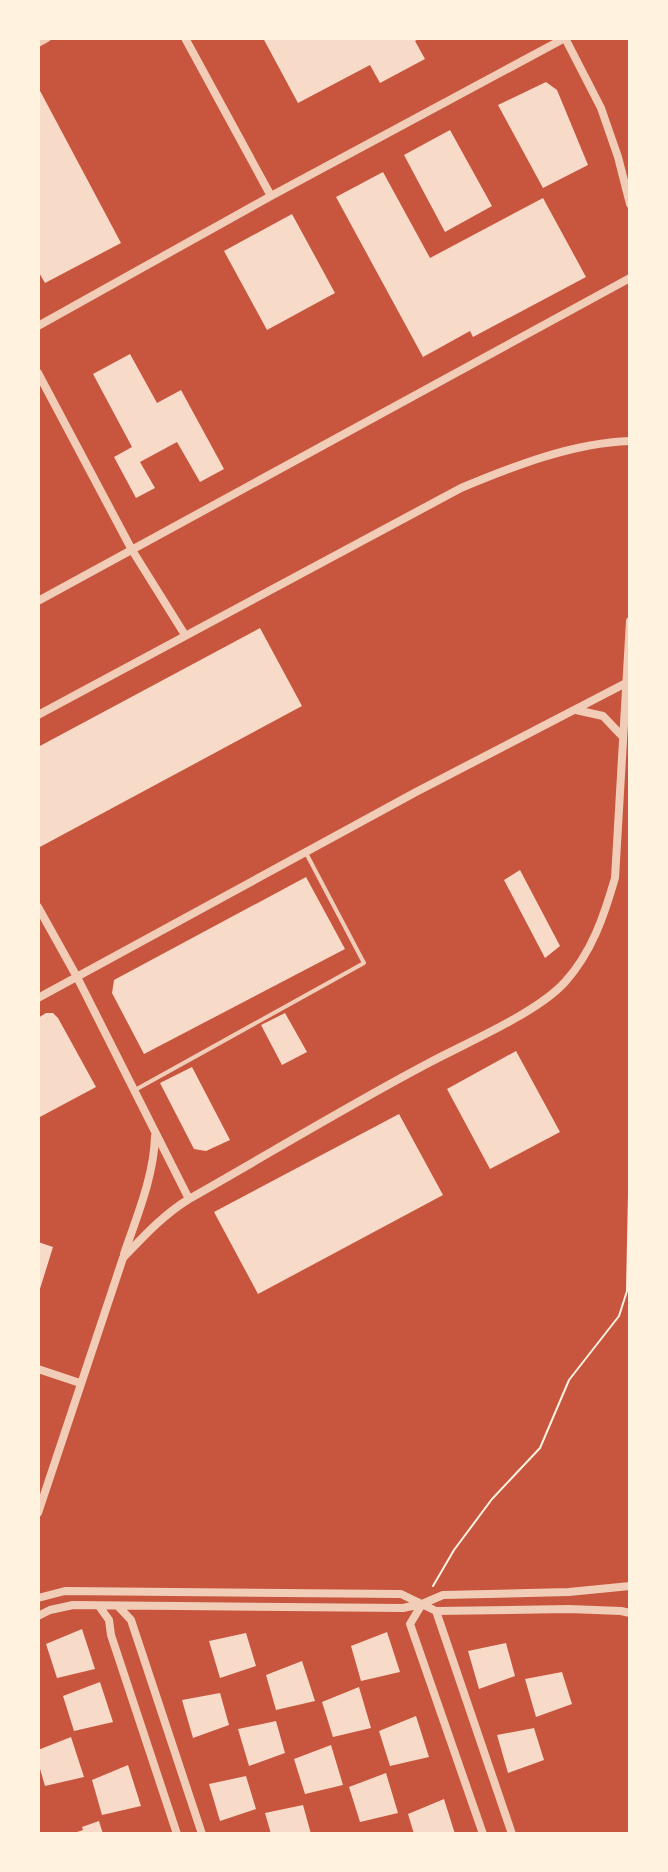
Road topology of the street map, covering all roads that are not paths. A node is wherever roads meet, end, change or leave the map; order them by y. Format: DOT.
graph roads {
  1 [pos="47,38"];
  2 [pos="185,38"];
  3 [pos="565,38"];
  4 [pos="38,43"];
  5 [pos="271,196"];
  6 [pos="630,204"];
  7 [pos="630,278"];
  8 [pos="38,326"];
  9 [pos="38,373"];
  10 [pos="630,441"];
  11 [pos="132,550"];
  12 [pos="38,601"];
  13 [pos="630,621"];
  14 [pos="185,635"];
  15 [pos="626,683"];
  16 [pos="575,710"];
  17 [pos="38,715"];
  18 [pos="623,737"];
  19 [pos="306,853"];
  20 [pos="38,907"];
  21 [pos="77,977"];
  22 [pos="38,998"];
  23 [pos="133,1091"];
  24 [pos="155,1131"];
  25 [pos="189,1199"];
  26 [pos="123,1258"];
  27 [pos="38,1369"];
  28 [pos="80,1383"];
  29 [pos="38,1513"];
  30 [pos="630,1586"];
  31 [pos="118,1592"];
  32 [pos="38,1598"];
  33 [pos="422,1604"];
  34 [pos="140,1605"];
  35 [pos="99,1606"];
  36 [pos="118,1606"];
  37 [pos="436,1611"];
  38 [pos="630,1613"];
  39 [pos="38,1616"];
  40 [pos="109,1620"];
  41 [pos="131,1620"];
  42 [pos="177,1834"];
  43 [pos="202,1834"];
  44 [pos="483,1834"];
  45 [pos="512,1834"];
  1 -- 4 [label="street"];
  2 -- 5 [label="street"];
  3 -- 5 [label="street"];
  3 -- 6 [label="street"];
  5 -- 8 [label="street"];
  7 -- 11 [label="street"];
  9 -- 11 [label="street"];
  10 -- 14 [label="street"];
  11 -- 12 [label="street"];
  11 -- 14 [label="street"];
  13 -- 15 [label="street"];
  14 -- 17 [label="street"];
  15 -- 16 [label="street"];
  15 -- 18 [label="street"];
  16 -- 18 [label="street"];
  16 -- 19 [label="street"];
  18 -- 25 [label="street"];
  19 -- 21 [label="street"];
  19 -- 23 [label="lane"];
  20 -- 21 [label="street"];
  21 -- 22 [label="street"];
  21 -- 23 [label="street"];
  23 -- 24 [label="street"];
  24 -- 25 [label="street"];
  24 -- 26 [label="street"];
  25 -- 26 [label="street"];
  26 -- 28 [label="street"];
  27 -- 28 [label="street"];
  28 -- 29 [label="street"];
  30 -- 33 [label="street"];
  31 -- 32 [label="street"];
  31 -- 33 [label="street"];
  31 -- 36 [label="street"];
  33 -- 34 [label="street"];
  33 -- 37 [label="street"];
  33 -- 44 [label="street"];
  34 -- 36 [label="street"];
  34 -- 41 [label="street"];
  35 -- 36 [label="street"];
  35 -- 39 [label="street"];
  35 -- 40 [label="street"];
  36 -- 40 [label="street"];
  36 -- 41 [label="street"];
  37 -- 38 [label="street"];
  37 -- 45 [label="street"];
  40 -- 42 [label="street"];
  41 -- 43 [label="street"];
}
